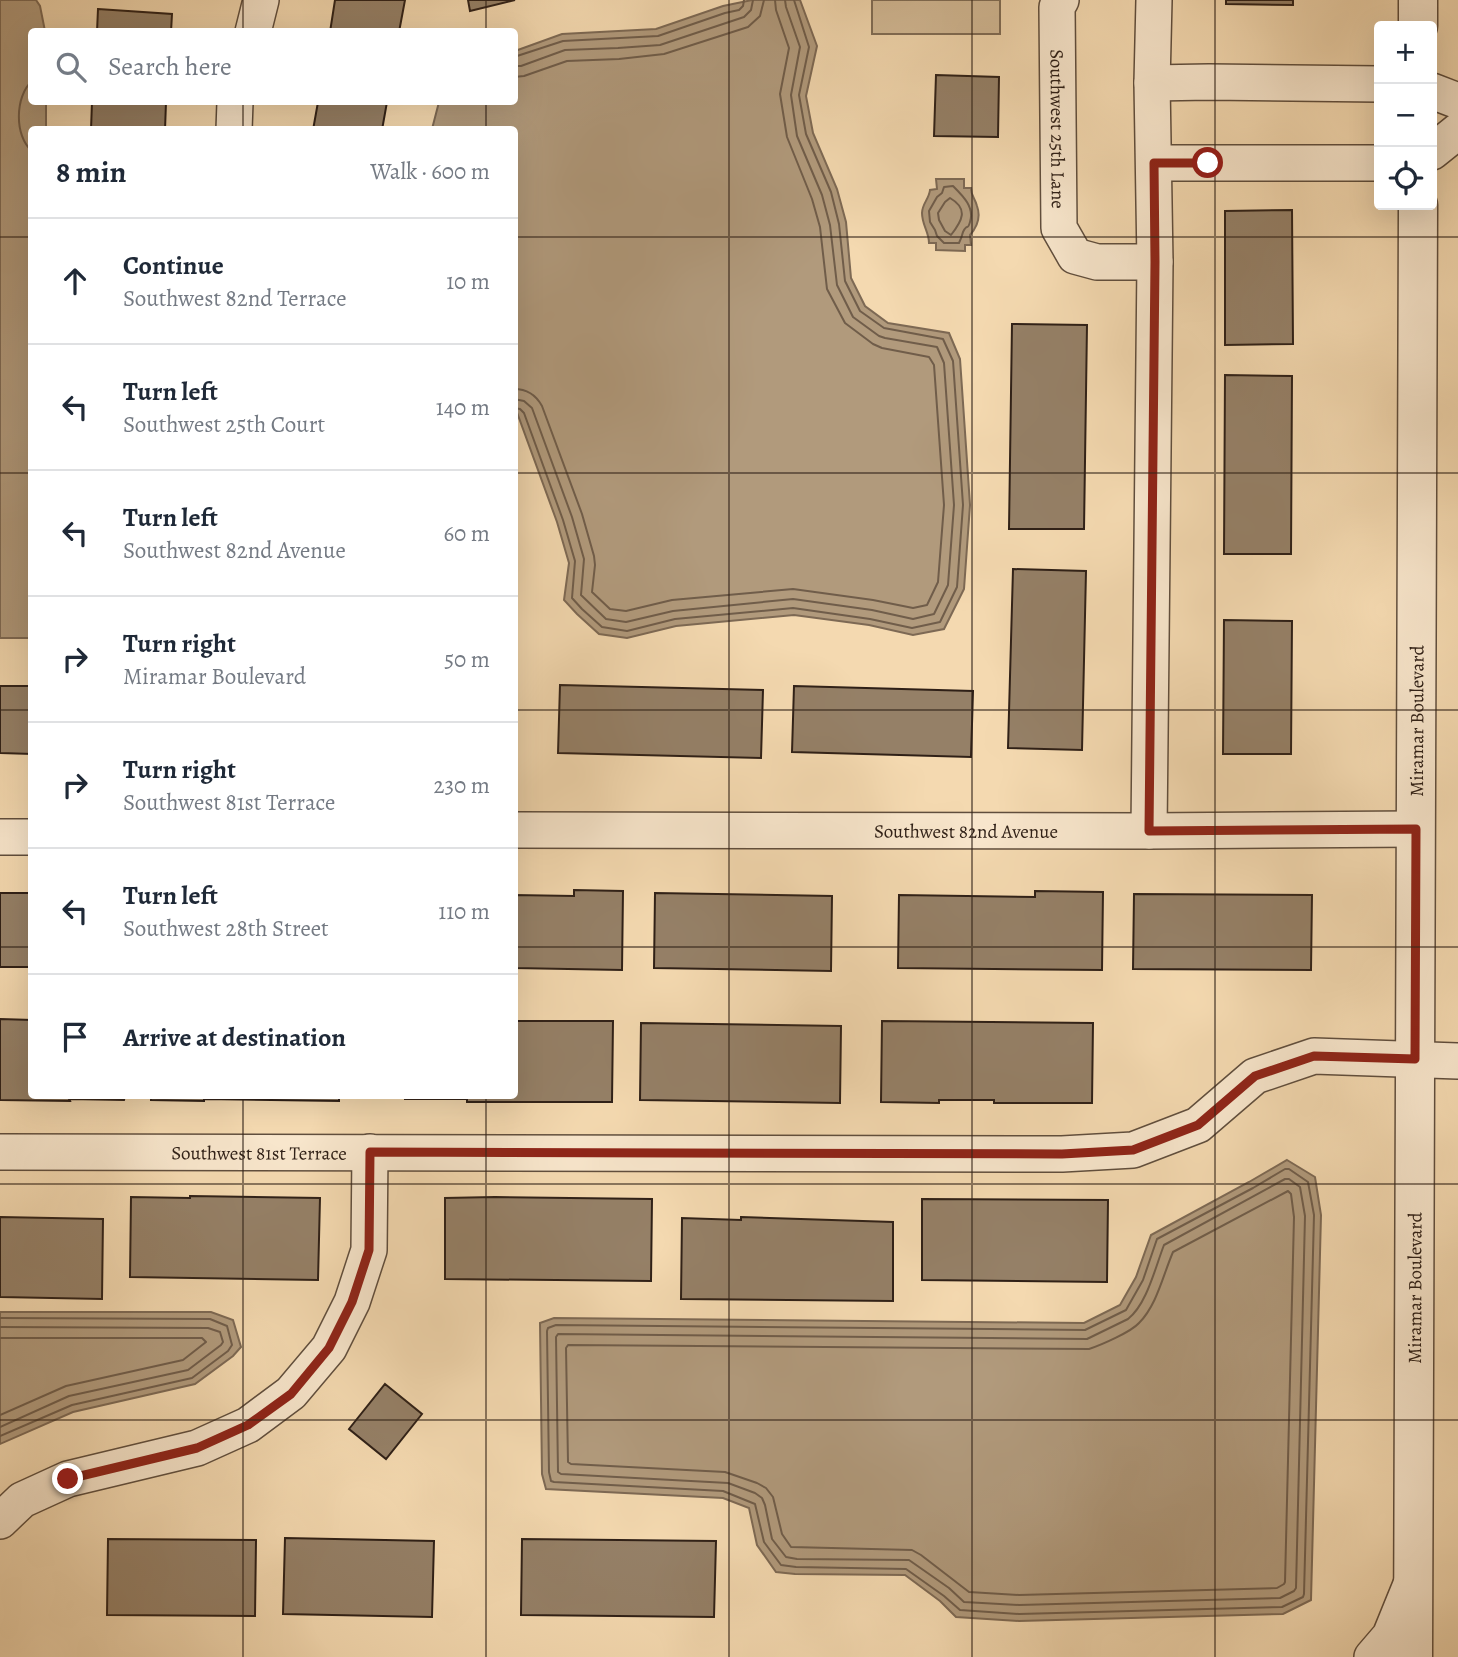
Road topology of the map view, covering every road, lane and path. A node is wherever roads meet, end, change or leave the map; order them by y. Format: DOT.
graph roads {
  1 [pos="261,0"];
  2 [pos="1061,0"];
  3 [pos="1154,0"];
  4 [pos="1418,0"];
  5 [pos="1418,21"];
  6 [pos="254,28"];
  7 [pos="1152,83"];
  8 [pos="1374,84"];
  9 [pos="1437,93"];
  10 [pos="1458,101"];
  11 [pos="235,105"];
  12 [pos="234,126"];
  13 [pos="1458,131"];
  14 [pos="1437,148"];
  15 [pos="1154,163"];
  16 [pos="1374,163"];
  17 [pos="1418,210"];
  18 [pos="1155,262"];
  19 [pos="1416,829"];
  20 [pos="518,830"];
  21 [pos="1149,831"];
  22 [pos="0,837"];
  23 [pos="28,837"];
  24 [pos="1415,1059"];
  25 [pos="1458,1061"];
  26 [pos="0,1152"];
  27 [pos="370,1152"];
  28 [pos="1,1524"];
  29 [pos="1413,1579"];
  30 [pos="1372,1657"];
  31 [pos="1413,1657"];
  1 -- 6 [label="street"];
  2 -- 18 [label="street, Southwest 25th Lane"];
  3 -- 7 [label="street"];
  4 -- 5 [label="street"];
  7 -- 8 [label="street"];
  7 -- 15 [label="street"];
  9 -- 10 [label="street"];
  11 -- 12 [label="street"];
  13 -- 14 [label="street"];
  15 -- 16 [label="street"];
  15 -- 18 [label="street"];
  17 -- 19 [label="street, Miramar Boulevard"];
  18 -- 21 [label="street"];
  19 -- 21 [label="street, Southwest 82nd Avenue"];
  19 -- 24 [label="street, Miramar Boulevard"];
  20 -- 21 [label="street, Southwest 82nd Avenue"];
  22 -- 23 [label="street"];
  24 -- 25 [label="street, Southwest 81st Terrace"];
  24 -- 27 [label="street, Southwest 81st Terrace"];
  24 -- 29 [label="street, Miramar Boulevard"];
  26 -- 27 [label="street, Southwest 81st Terrace"];
  27 -- 28 [label="street"];
  29 -- 30 [label="street"];
  29 -- 31 [label="street, Miramar Boulevard"];
}
